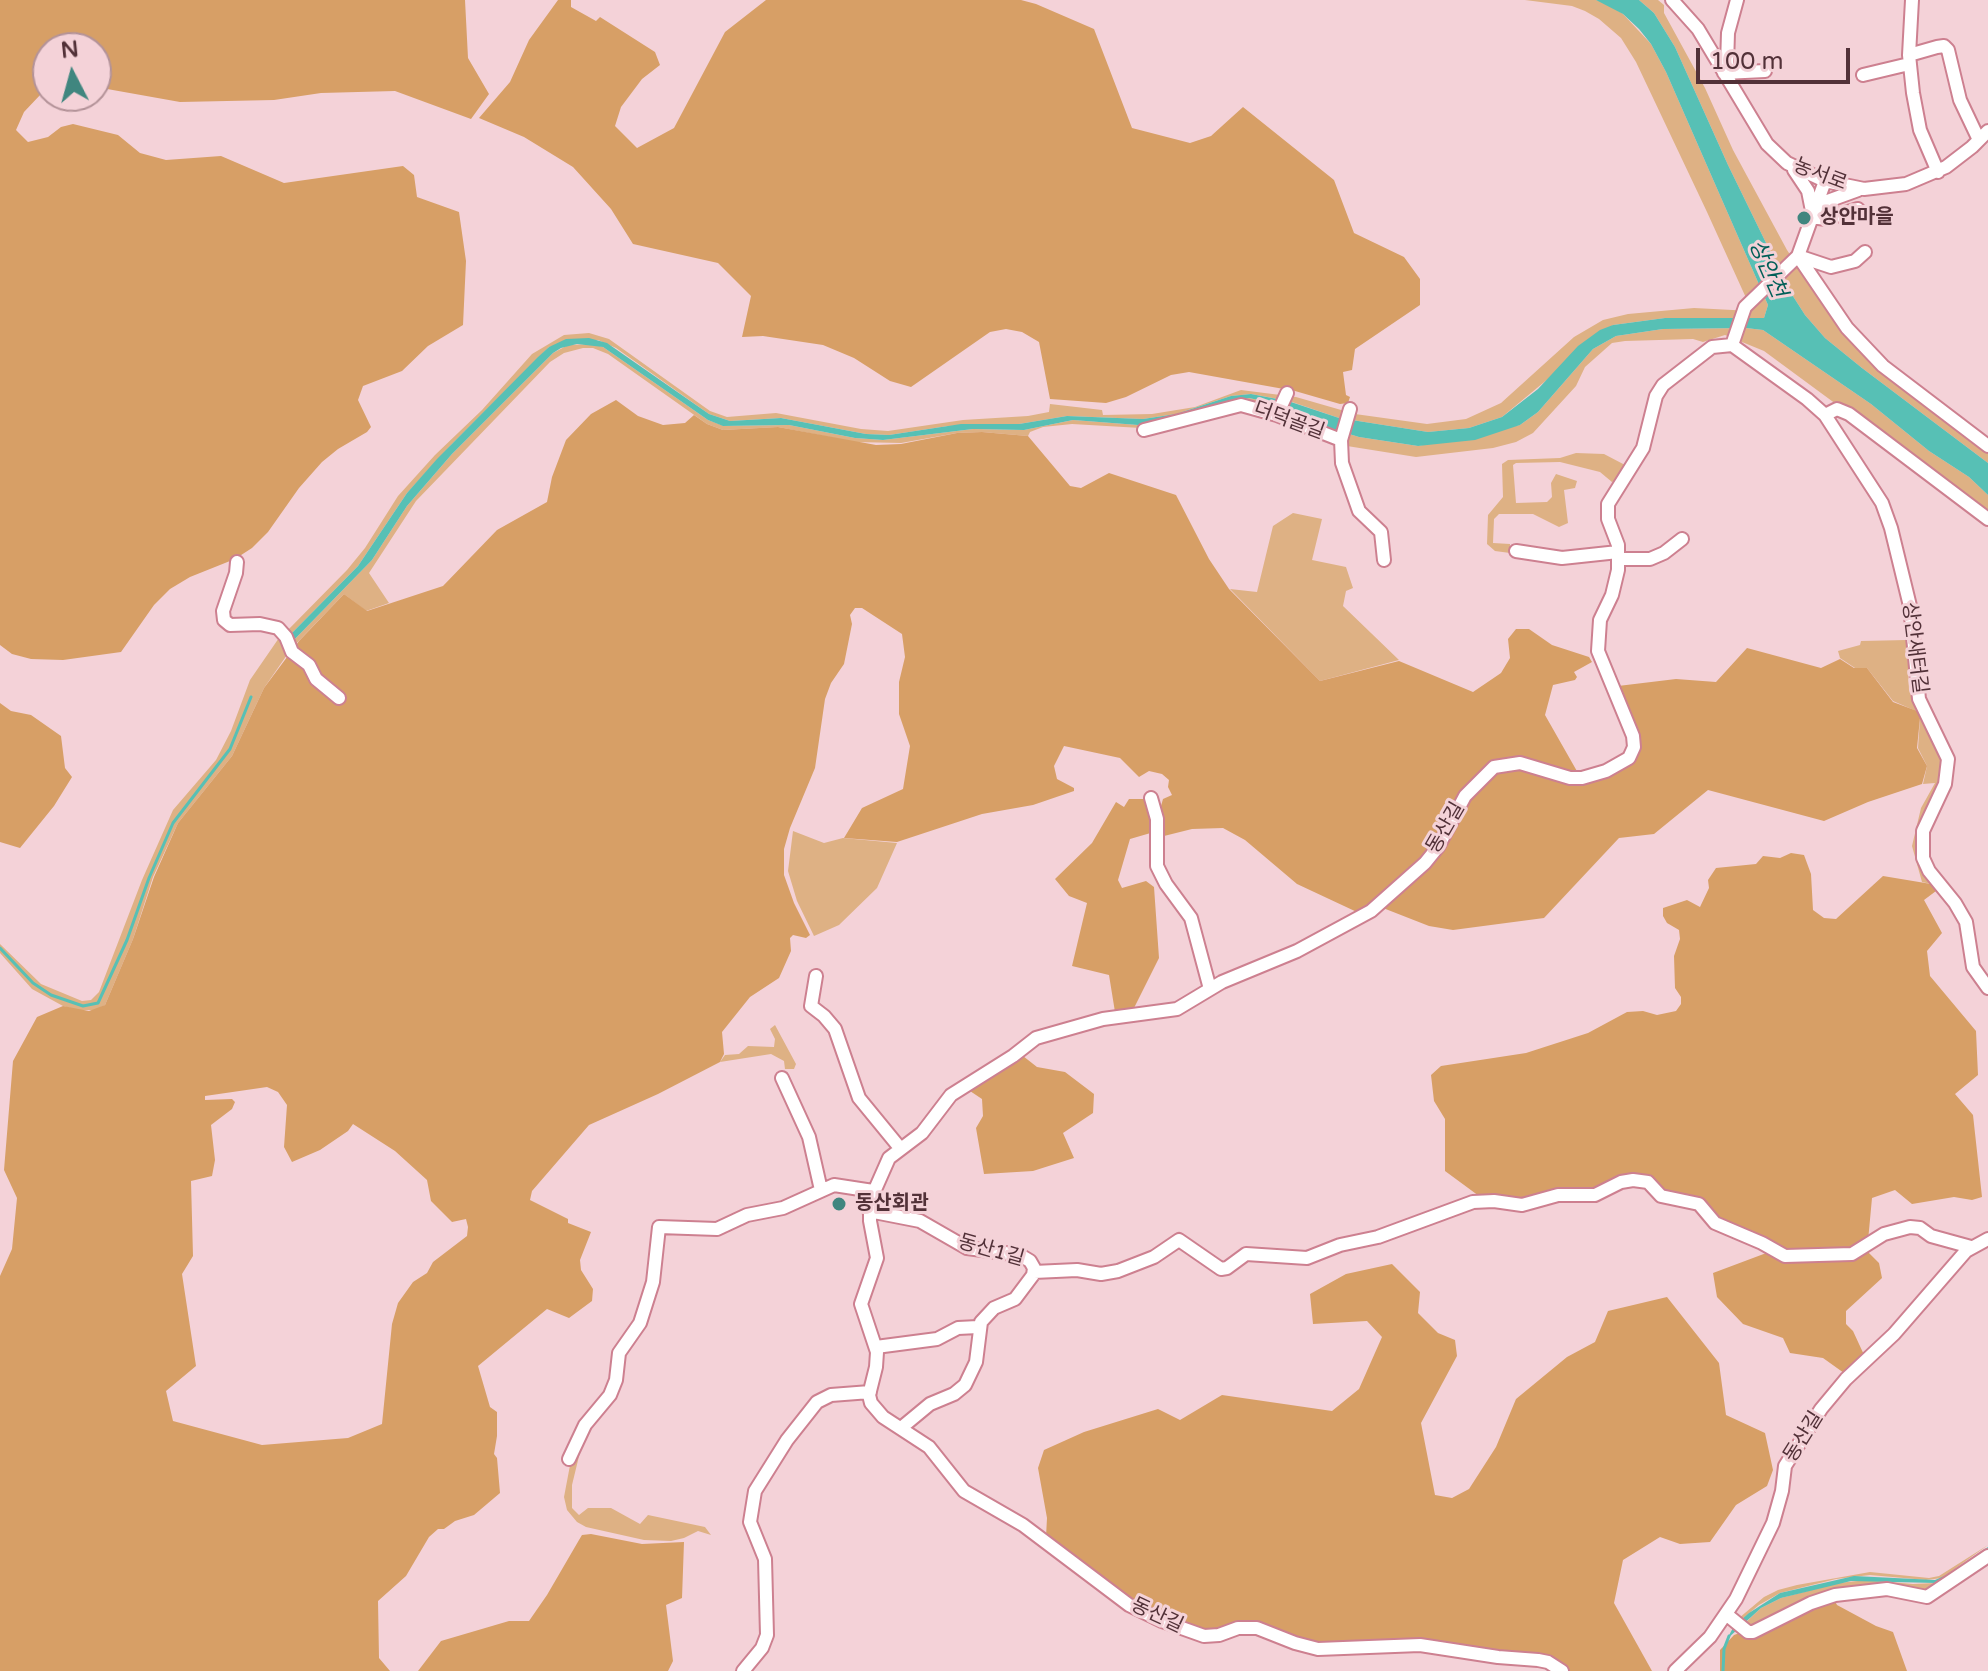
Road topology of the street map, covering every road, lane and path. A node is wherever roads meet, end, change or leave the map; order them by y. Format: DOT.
graph roads {
  1 [pos="1672,0"];
  2 [pos="1737,0"];
  3 [pos="1912,0"];
  4 [pos="1909,60"];
  5 [pos="1765,71"];
  6 [pos="1724,73"];
  7 [pos="1863,75"];
  8 [pos="1984,135"];
  9 [pos="1787,163"];
  10 [pos="1938,172"];
  11 [pos="1825,181"];
  12 [pos="1864,189"];
  13 [pos="1858,209"];
  14 [pos="1812,215"];
  15 [pos="1865,252"];
  16 [pos="1796,258"];
  17 [pos="1733,342"];
  18 [pos="1286,395"];
  19 [pos="1350,411"];
  20 [pos="1278,413"];
  21 [pos="1825,415"];
  22 [pos="1144,430"];
  23 [pos="1341,438"];
  24 [pos="1988,446"];
  25 [pos="1988,519"];
  26 [pos="1682,539"];
  27 [pos="1516,551"];
  28 [pos="1618,556"];
  29 [pos="1384,560"];
  30 [pos="237,562"];
  31 [pos="339,698"];
  32 [pos="1151,798"];
  33 [pos="816,976"];
  34 [pos="1988,988"];
  35 [pos="1210,989"];
  36 [pos="782,1078"];
  37 [pos="900,1148"];
  38 [pos="821,1190"];
  39 [pos="873,1191"];
  40 [pos="869,1211"];
  41 [pos="1988,1239"];
  42 [pos="1971,1247"];
  43 [pos="1034,1272"];
  44 [pos="978,1327"];
  45 [pos="876,1347"];
  46 [pos="870,1392"];
  47 [pos="901,1428"];
  48 [pos="569,1459"];
  49 [pos="1988,1556"];
  50 [pos="1735,1621"];
  51 [pos="743,1671"];
  52 [pos="1562,1671"];
  53 [pos="1675,1671"];
  1 -- 6 [label="street, 농서로"];
  2 -- 6 [label="street"];
  3 -- 4 [label="street"];
  4 -- 7 [label="street"];
  4 -- 8 [label="street"];
  4 -- 10 [label="street"];
  5 -- 6 [label="street"];
  6 -- 9 [label="street, 농서로"];
  8 -- 10 [label="street, 농서로"];
  9 -- 11 [label="street, 농서로"];
  9 -- 14 [label="street"];
  10 -- 12 [label="street, 농서로"];
  11 -- 12 [label="street, 농서로"];
  11 -- 14 [label="street"];
  12 -- 14 [label="street"];
  13 -- 14 [label="street"];
  14 -- 16 [label="street"];
  15 -- 16 [label="street"];
  16 -- 17 [label="street"];
  16 -- 24 [label="street"];
  17 -- 21 [label="street, 상안새터길"];
  17 -- 28 [label="street, 동산길"];
  18 -- 20 [label="street"];
  19 -- 23 [label="street"];
  20 -- 22 [label="street, 더덕골길"];
  20 -- 23 [label="street, 더덕골길"];
  21 -- 25 [label="street"];
  21 -- 34 [label="street, 상안새터길"];
  23 -- 29 [label="street, 더덕골길"];
  26 -- 28 [label="street"];
  27 -- 28 [label="street"];
  28 -- 35 [label="street, 동산길"];
  30 -- 31 [label="street"];
  32 -- 35 [label="street"];
  33 -- 37 [label="street"];
  35 -- 37 [label="street, 동산길"];
  36 -- 38 [label="street"];
  37 -- 39 [label="street, 동산길"];
  38 -- 39 [label="street"];
  38 -- 48 [label="street"];
  39 -- 40 [label="street, 동산길"];
  40 -- 43 [label="street, 동산1길"];
  40 -- 45 [label="street, 동산길"];
  41 -- 42 [label="street, 동산길"];
  42 -- 43 [label="street"];
  42 -- 50 [label="street, 동산길"];
  43 -- 44 [label="street, 동산1길"];
  44 -- 45 [label="street"];
  44 -- 47 [label="street"];
  45 -- 46 [label="street, 동산길"];
  46 -- 47 [label="street, 동산길"];
  46 -- 51 [label="street"];
  47 -- 52 [label="street, 동산길"];
  49 -- 50 [label="street"];
  50 -- 53 [label="street, 동산길"];
}
